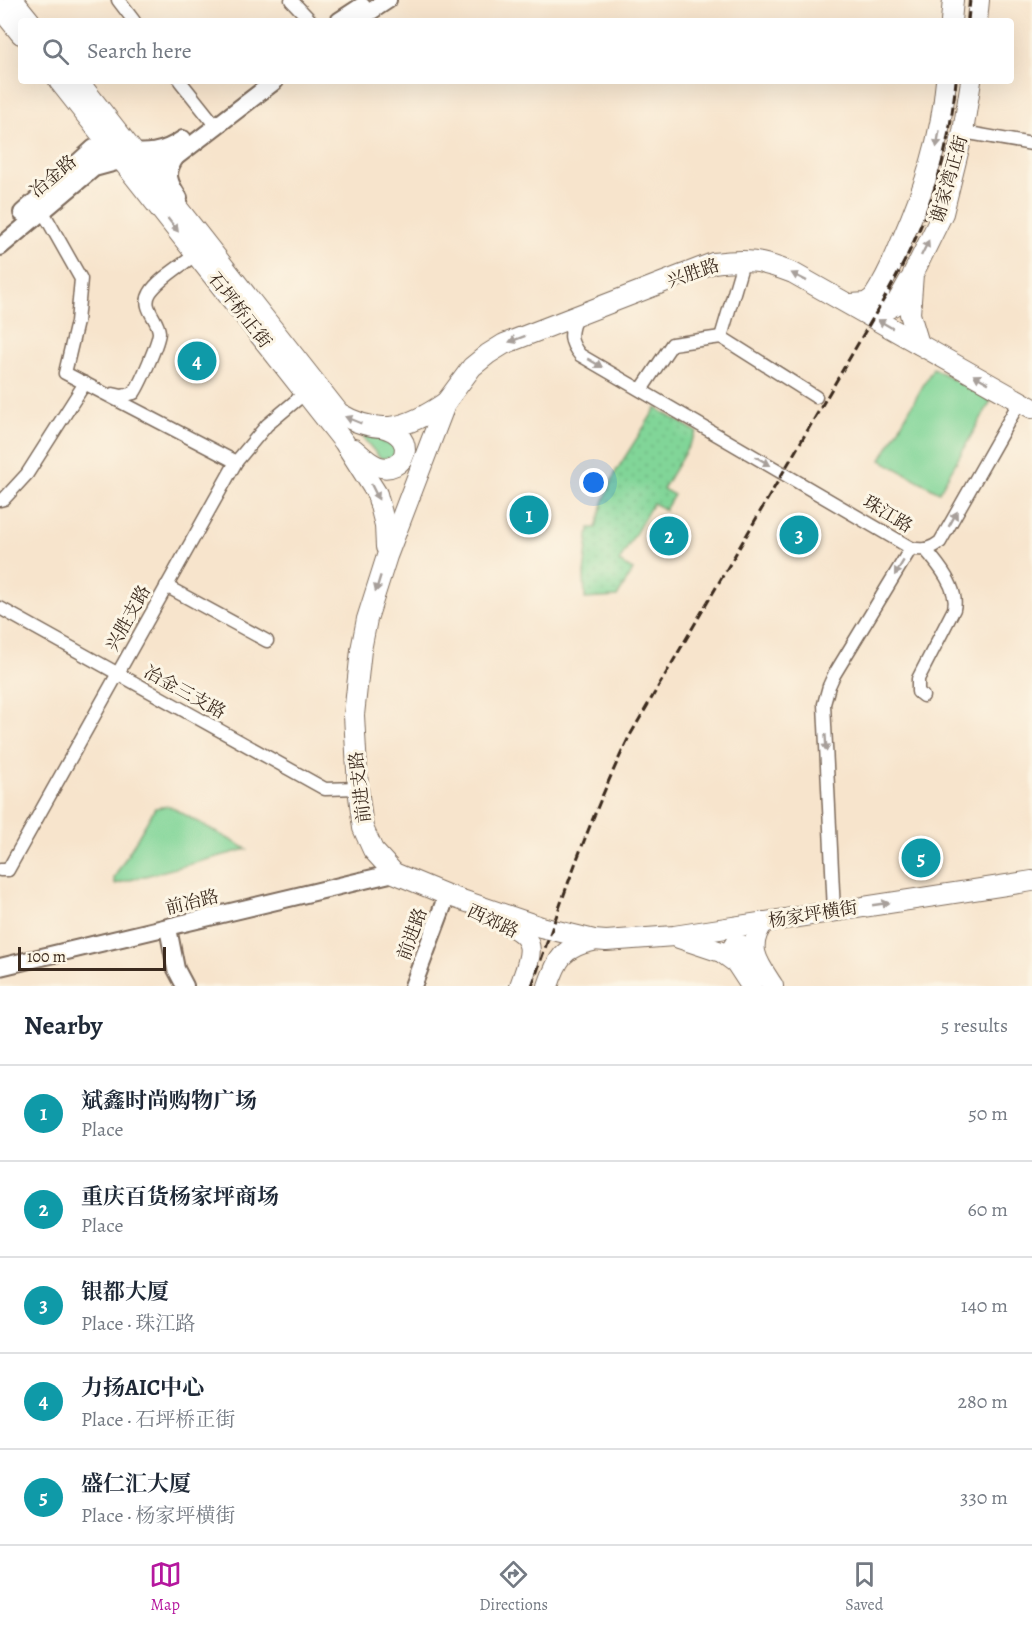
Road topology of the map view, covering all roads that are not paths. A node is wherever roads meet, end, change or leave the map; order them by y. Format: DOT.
graph roads {
  1 [pos="13,0"];
  2 [pos="118,0"];
  3 [pos="291,0"];
  4 [pos="953,0"];
  5 [pos="978,0"];
  6 [pos="379,1"];
  7 [pos="0,8"];
  8 [pos="28,18"];
  9 [pos="132,18"];
  10 [pos="307,18"];
  11 [pos="345,18"];
  12 [pos="359,18"];
  13 [pos="951,18"];
  14 [pos="977,18"];
  15 [pos="18,30"];
  16 [pos="60,84"];
  17 [pos="80,84"];
  18 [pos="182,84"];
  19 [pos="257,84"];
  20 [pos="271,84"];
  21 [pos="946,84"];
  22 [pos="971,84"];
  23 [pos="211,120"];
  24 [pos="93,124"];
  25 [pos="963,132"];
  26 [pos="1032,144"];
  27 [pos="175,152"];
  28 [pos="131,158"];
  29 [pos="91,162"];
  30 [pos="42,210"];
  31 [pos="194,228"];
  32 [pos="0,232"];
  33 [pos="0,247"];
  34 [pos="196,254"];
  35 [pos="744,259"];
  36 [pos="913,274"];
  37 [pos="880,288"];
  38 [pos="851,304"];
  39 [pos="576,317"];
  40 [pos="721,337"];
  41 [pos="919,344"];
  42 [pos="85,383"];
  43 [pos="640,390"];
  44 [pos="102,392"];
  45 [pos="305,393"];
  46 [pos="816,397"];
  47 [pos="446,402"];
  48 [pos="1026,404"];
  49 [pos="378,426"];
  50 [pos="344,442"];
  51 [pos="236,462"];
  52 [pos="412,489"];
  53 [pos="0,500"];
  54 [pos="911,548"];
  55 [pos="925,549"];
  56 [pos="387,556"];
  57 [pos="166,586"];
  58 [pos="0,608"];
  59 [pos="267,641"];
  60 [pos="118,675"];
  61 [pos="923,696"];
  62 [pos="358,789"];
  63 [pos="0,870"];
  64 [pos="394,873"];
  65 [pos="1032,881"];
  66 [pos="447,895"];
  67 [pos="834,911"];
  68 [pos="764,922"];
  69 [pos="168,928"];
  70 [pos="674,936"];
  71 [pos="594,940"];
  72 [pos="530,956"];
  73 [pos="757,961"];
  74 [pos="736,963"];
  75 [pos="555,966"];
  76 [pos="0,967"];
  77 [pos="185,986"];
  78 [pos="413,986"];
  79 [pos="520,986"];
  80 [pos="548,986"];
  81 [pos="751,986"];
  82 [pos="773,986"];
  1 -- 8 [label="main road"];
  2 -- 9 [label="street"];
  3 -- 10 [label="street"];
  4 -- 13 [label="main road"];
  5 -- 14 [label="main road"];
  6 -- 11 [label="main road"];
  6 -- 12 [label="main road"];
  7 -- 15 [label="main road"];
  16 -- 24 [label="main road, 石坪桥正街"];
  17 -- 28 [label="main road, 石坪桥正街"];
  18 -- 23 [label="street"];
  19 -- 23 [label="main road"];
  20 -- 27 [label="main road"];
  21 -- 37 [label="main road, 谢家湾正街, one-way"];
  22 -- 25 [label="main road, 谢家湾正街"];
  23 -- 27 [label="main road"];
  24 -- 28 [label="main road, 石坪桥正街"];
  24 -- 29 [label="main road, 冶金路"];
  25 -- 26 [label="street"];
  36 -- 25 [label="main road, 谢家湾正街, one-way"];
  27 -- 28 [label="main road"];
  27 -- 31 [label="main road"];
  28 -- 29 [label="main road"];
  28 -- 31 [label="main road, 石坪桥正街"];
  28 -- 34 [label="main road, 石坪桥正街, one-way"];
  29 -- 30 [label="main road, 冶金路"];
  29 -- 32 [label="main road, 冶金路"];
  30 -- 33 [label="main road, 冶金路"];
  30 -- 42 [label="street"];
  49 -- 31 [label="main road, 石坪桥正街, one-way"];
  34 -- 44 [label="street"];
  34 -- 45 [label="main road, 石坪桥正街"];
  38 -- 35 [label="main road, 兴胜路, one-way"];
  35 -- 39 [label="main road, 兴胜路"];
  35 -- 40 [label="street"];
  36 -- 37 [label="main road"];
  36 -- 41 [label="main road, 谢家湾正街"];
  37 -- 38 [label="main road"];
  41 -- 38 [label="main road, 兴胜路, one-way"];
  39 -- 43 [label="street, 珠江路, one-way"];
  39 -- 47 [label="main road, 兴胜路, one-way"];
  40 -- 43 [label="street"];
  40 -- 46 [label="street"];
  48 -- 41 [label="main road, 兴胜路, one-way"];
  42 -- 44 [label="street"];
  42 -- 53 [label="street"];
  43 -- 54 [label="street, 珠江路, one-way"];
  44 -- 51 [label="street"];
  45 -- 50 [label="main road, 石坪桥正街"];
  45 -- 51 [label="street, 兴胜支路"];
  47 -- 49 [label="main road, 石坪桥正街"];
  47 -- 52 [label="main road, 兴胜路"];
  55 -- 48 [label="street, one-way"];
  49 -- 50 [label="main road"];
  50 -- 56 [label="main road, 石坪桥正街, one-way"];
  51 -- 57 [label="street, 兴胜支路"];
  52 -- 56 [label="main road, 前进支路"];
  54 -- 55 [label="street"];
  54 -- 67 [label="street, 珠江路, one-way"];
  55 -- 61 [label="street"];
  56 -- 62 [label="main road, 前进支路, one-way"];
  57 -- 59 [label="street"];
  57 -- 60 [label="street, 兴胜支路"];
  58 -- 60 [label="street, 冶金三支路"];
  60 -- 62 [label="street, 冶金三支路"];
  60 -- 63 [label="street, 兴胜支路"];
  62 -- 64 [label="main road, 前进支路"];
  64 -- 66 [label="main road, 前进支路"];
  64 -- 69 [label="main road, 前冶路"];
  67 -- 65 [label="main road, 杨家坪横街, one-way"];
  66 -- 71 [label="main road, 前进支路"];
  66 -- 72 [label="main road, 西郊路"];
  66 -- 78 [label="main road, 前进路"];
  67 -- 68 [label="main road, 杨家坪横街"];
  68 -- 70 [label="main road, 杨家坪横街"];
  68 -- 73 [label="main road"];
  69 -- 76 [label="main road, 前冶路"];
  69 -- 77 [label="main road"];
  70 -- 71 [label="main road, 杨家坪横街"];
  70 -- 74 [label="main road"];
  71 -- 75 [label="main road"];
  72 -- 75 [label="main road"];
  72 -- 79 [label="main road, 西郊路"];
  73 -- 74 [label="main road"];
  73 -- 82 [label="main road"];
  74 -- 81 [label="main road"];
  75 -- 80 [label="main road"];
}
